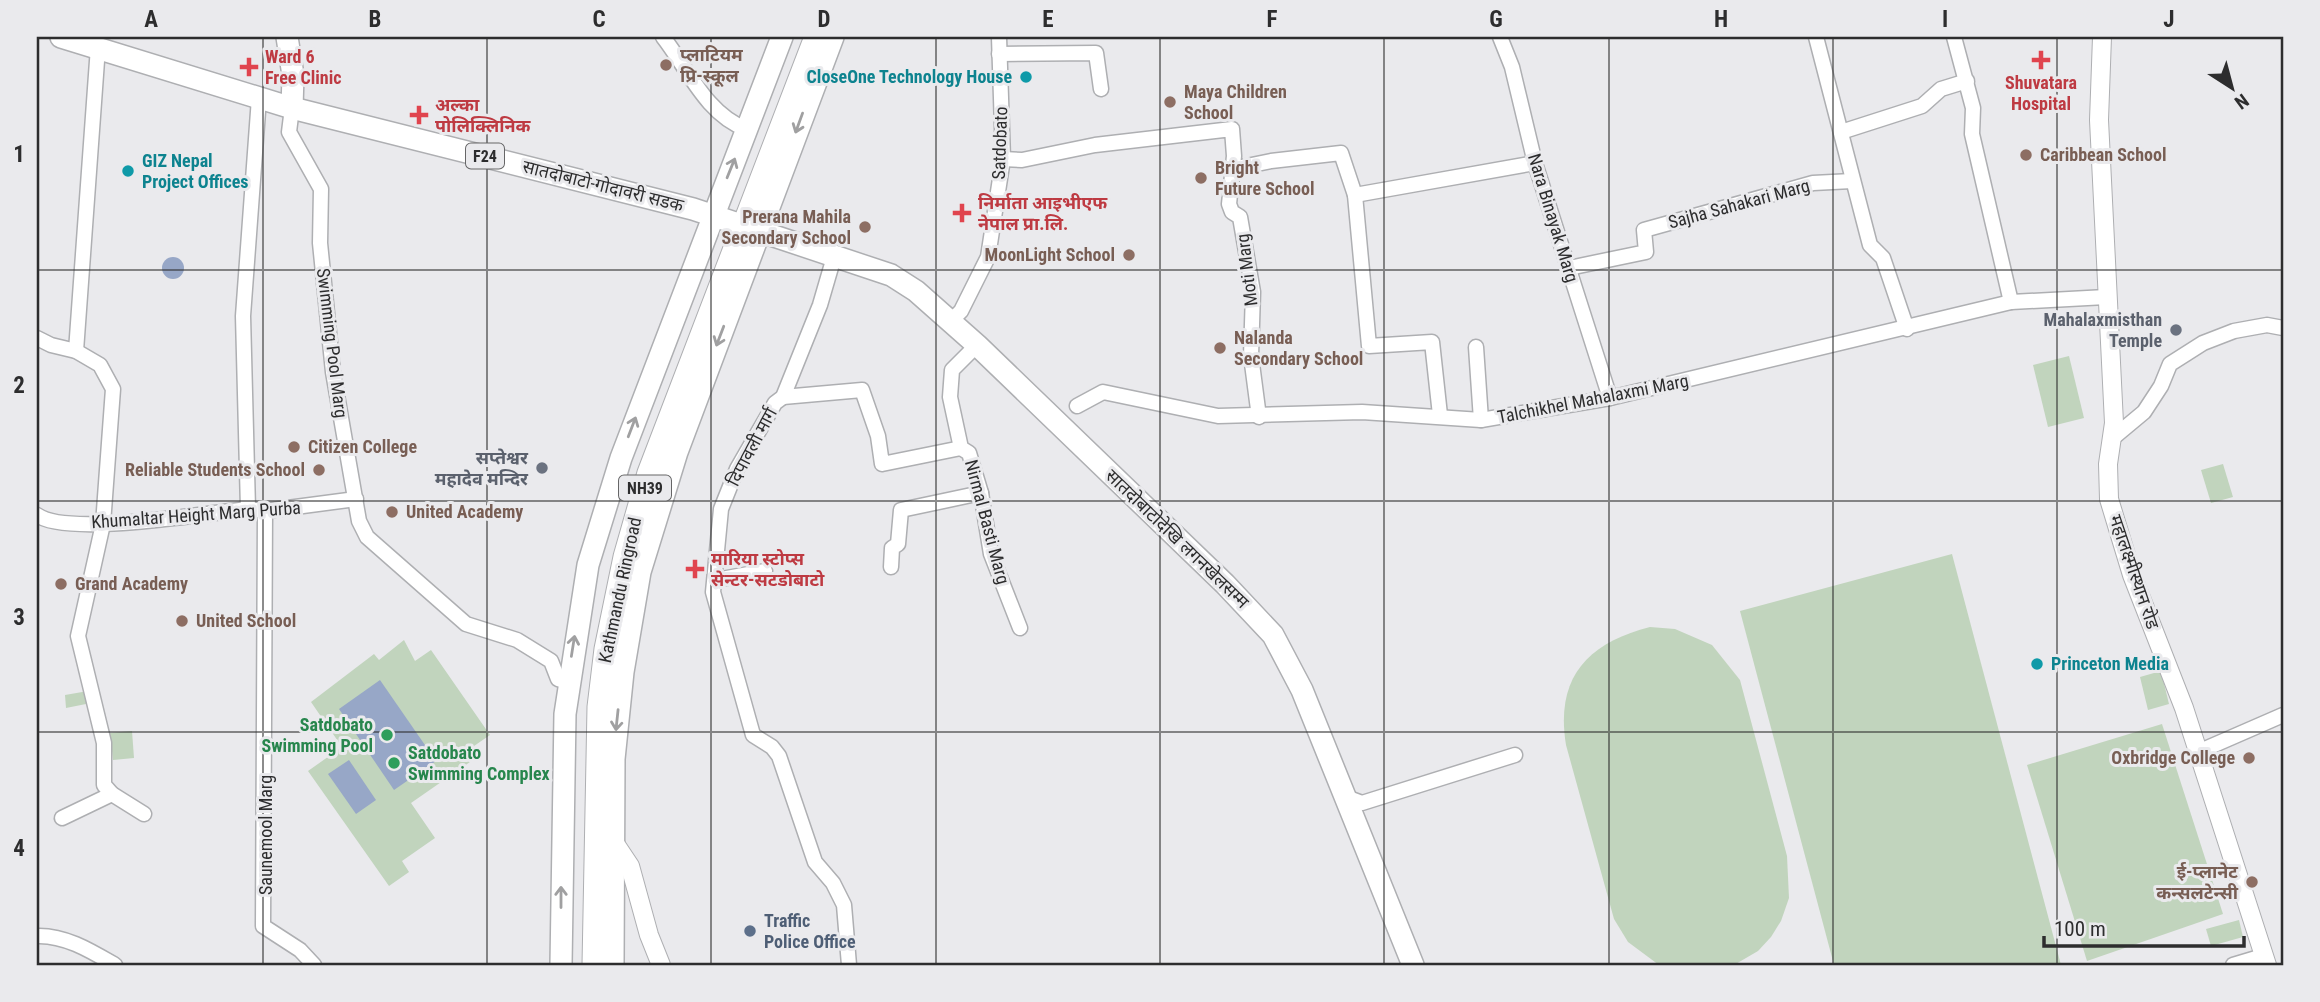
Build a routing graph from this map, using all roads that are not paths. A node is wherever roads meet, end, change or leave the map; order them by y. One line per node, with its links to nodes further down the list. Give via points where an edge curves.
1 (61, 37): 13 (main road, F24)
2 (287, 37): 18 (main road)
3 (663, 37): 19 (street, via 709,103 730,123)
4 (782, 37): 19 (main road)
5 (800, 37): 26 (highway, Kathmandu Ringroad / NH39)
6 (816, 37): 26 (highway, Kathmandu Ringroad / NH39)
7 (833, 37): 26 (main road, one-way to 26)
8 (999, 37): 14 (street, Satdobato)
9 (1500, 37): 22 (street, Nara Binayak Marg, via 1512,67)
10 (1816, 37): 20 (street)
11 (1954, 37): 15 (street)
12 (2102, 37): 29 (street, महालक्ष्मीस्थान रोड, via 2099,120)
13 (98, 47): 17 (main road, F24); 37 (street)
14 (999, 54): 16 (street, via 1096,53); 21 (street, Satdobato)
15 (1967, 81): 20 (street, via 1941,89 1922,106); 30 (street, via 1972,134)
16 (1101, 89)
17 (259, 97): 18 (main road, सातदोबाटो-गोदावरी सडक / F24); 48 (street, via 243,316)
18 (292, 108): 26 (main road, सातदोबाटो-गोदावरी सडक / F24); 47 (street, Swimming Pool Marg, via 289,132 321,189 320,243 333,372)
19 (746, 129): 26 (main road, one-way to 19)
20 (1840, 132): 24 (street)
21 (1003, 159): 23 (street, Moti Marg, via 1232,129); 31 (street, Satdobato, via 988,257 961,311)
22 (1535, 163): 25 (street); 28 (street, Nara Binayak Marg)
23 (1232, 169): 25 (street, via 1341,153); 42 (street, Moti Marg, via 1229,204 1240,217 1253,292 1251,356)
24 (1852, 181): 28 (street, Sajha Sahakari Marg, via 1812,183 1644,230 1646,252); 33 (street, via 1870,244 1883,258)
25 (1355, 195): 41 (street, via 1369,346 1432,342)
26 (736, 223): 27 (main road, सातदोबाटो-गोदावरी सडक); 56 (main road, one-way to 26, via 583,591 607,500); 64 (main road, one-way to 64, via 677,452 640,572 620,690); 70 (highway, Kathmandu Ringroad / NH39, via 651,425 614,538 600,599 581,757); 71 (highway, Kathmandu Ringroad / NH39, via 646,484 609,632 597,747)
27 (834, 257): 31 (main road, सातदोबाटोदेखि लगनखेलसम्म, via 891,275); 38 (street, दिपावली मार्ग)
28 (1569, 268): 39 (street, Nara Binayak Marg)
29 (2106, 297): 30 (street, Talchikhel Mahalaxmi Marg); 44 (street, महालक्ष्मीस्थान रोड, via 2114,423)
30 (2011, 302): 33 (street, Talchikhel Mahalaxmi Marg)
31 (950, 322): 35 (main road, सातदोबाटोदेखि लगनखेलसम्म)
32 (2283, 328): 44 (street, via 2267,325 2234,331 2203,343 2170,364 2144,412 2114,437)
33 (1907, 329): 39 (street, Talchikhel Mahalaxmi Marg)
34 (37, 338): 37 (street)
35 (977, 345): 45 (street, Nirmal Basti Marg, via 952,370 950,397); 61 (main road, सातदोबाटोदेखि लगनखेलसम्म, via 1261,621 1293,669)
36 (1476, 346): 43 (street)
37 (76, 351): 51 (street, via 100,365 113,389)
38 (783, 397): 45 (street, via 862,390 882,464); 54 (street, दिपावली मार्ग, via 775,403 737,469 721,509)
39 (1610, 398): 43 (street, Talchikhel Mahalaxmi Marg)
40 (1077, 406): 42 (street, Talchikhel Mahalaxmi Marg, via 1103,392 1218,416)
41 (1440, 415): 42 (street, Talchikhel Mahalaxmi Marg, via 1362,412); 43 (street, Talchikhel Mahalaxmi Marg)
42 (1259, 417)
43 (1481, 420)
44 (2110, 447): 58 (street, महालक्ष्मीस्थान रोड, via 2109,499)
45 (961, 448): 46 (street, Nirmal Basti Marg, via 969,453)
46 (981, 494): 52 (street, via 901,510); 55 (street, Nirmal Basti Marg, via 992,554)
47 (356, 499): 49 (street, Khumaltar Height Marg Purba); 56 (street, Swimming Pool Marg, via 367,537 466,624 529,646 551,661 558,679)
48 (247, 509): 49 (street, Khumaltar Height Marg Purba); 51 (street, Khumaltar Height Marg Purba)
49 (265, 511): 68 (street, Saunemool Marg, via 263,926)
50 (37, 515): 51 (street, Khumaltar Height Marg Purba, via 69,523)
51 (103, 524): 60 (street, via 78,636 104,743 104,785)
52 (891, 567)
53 (765, 571): 54 (street)
54 (716, 580): 74 (street, दिपावली मार्ग, via 713,592 720,625 753,735 779,756 815,862 844,905)
55 (1020, 628)
56 (568, 682): 69 (main road, one-way to 56, via 562,776)
57 (2283, 715): 58 (street)
58 (2198, 752): 66 (street, महालक्ष्मीस्थान रोड)
59 (1515, 755): 61 (street, via 1362,803)
60 (112, 794): 62 (street); 63 (street)
61 (1346, 797): 75 (main road, सातदोबाटोदेखि लगनखेलसम्म)
62 (144, 814)
63 (62, 818)
64 (612, 839): 72 (main road); 73 (street, via 630,866)
65 (37, 936): 67 (street, via 76,944)
66 (2265, 961): 76 (street)
67 (115, 965)
68 (314, 965)
69 (561, 965)
70 (579, 965)
71 (594, 965)
72 (613, 965)
73 (661, 965)
74 (849, 965)
75 (1413, 965)
76 (2233, 965)

